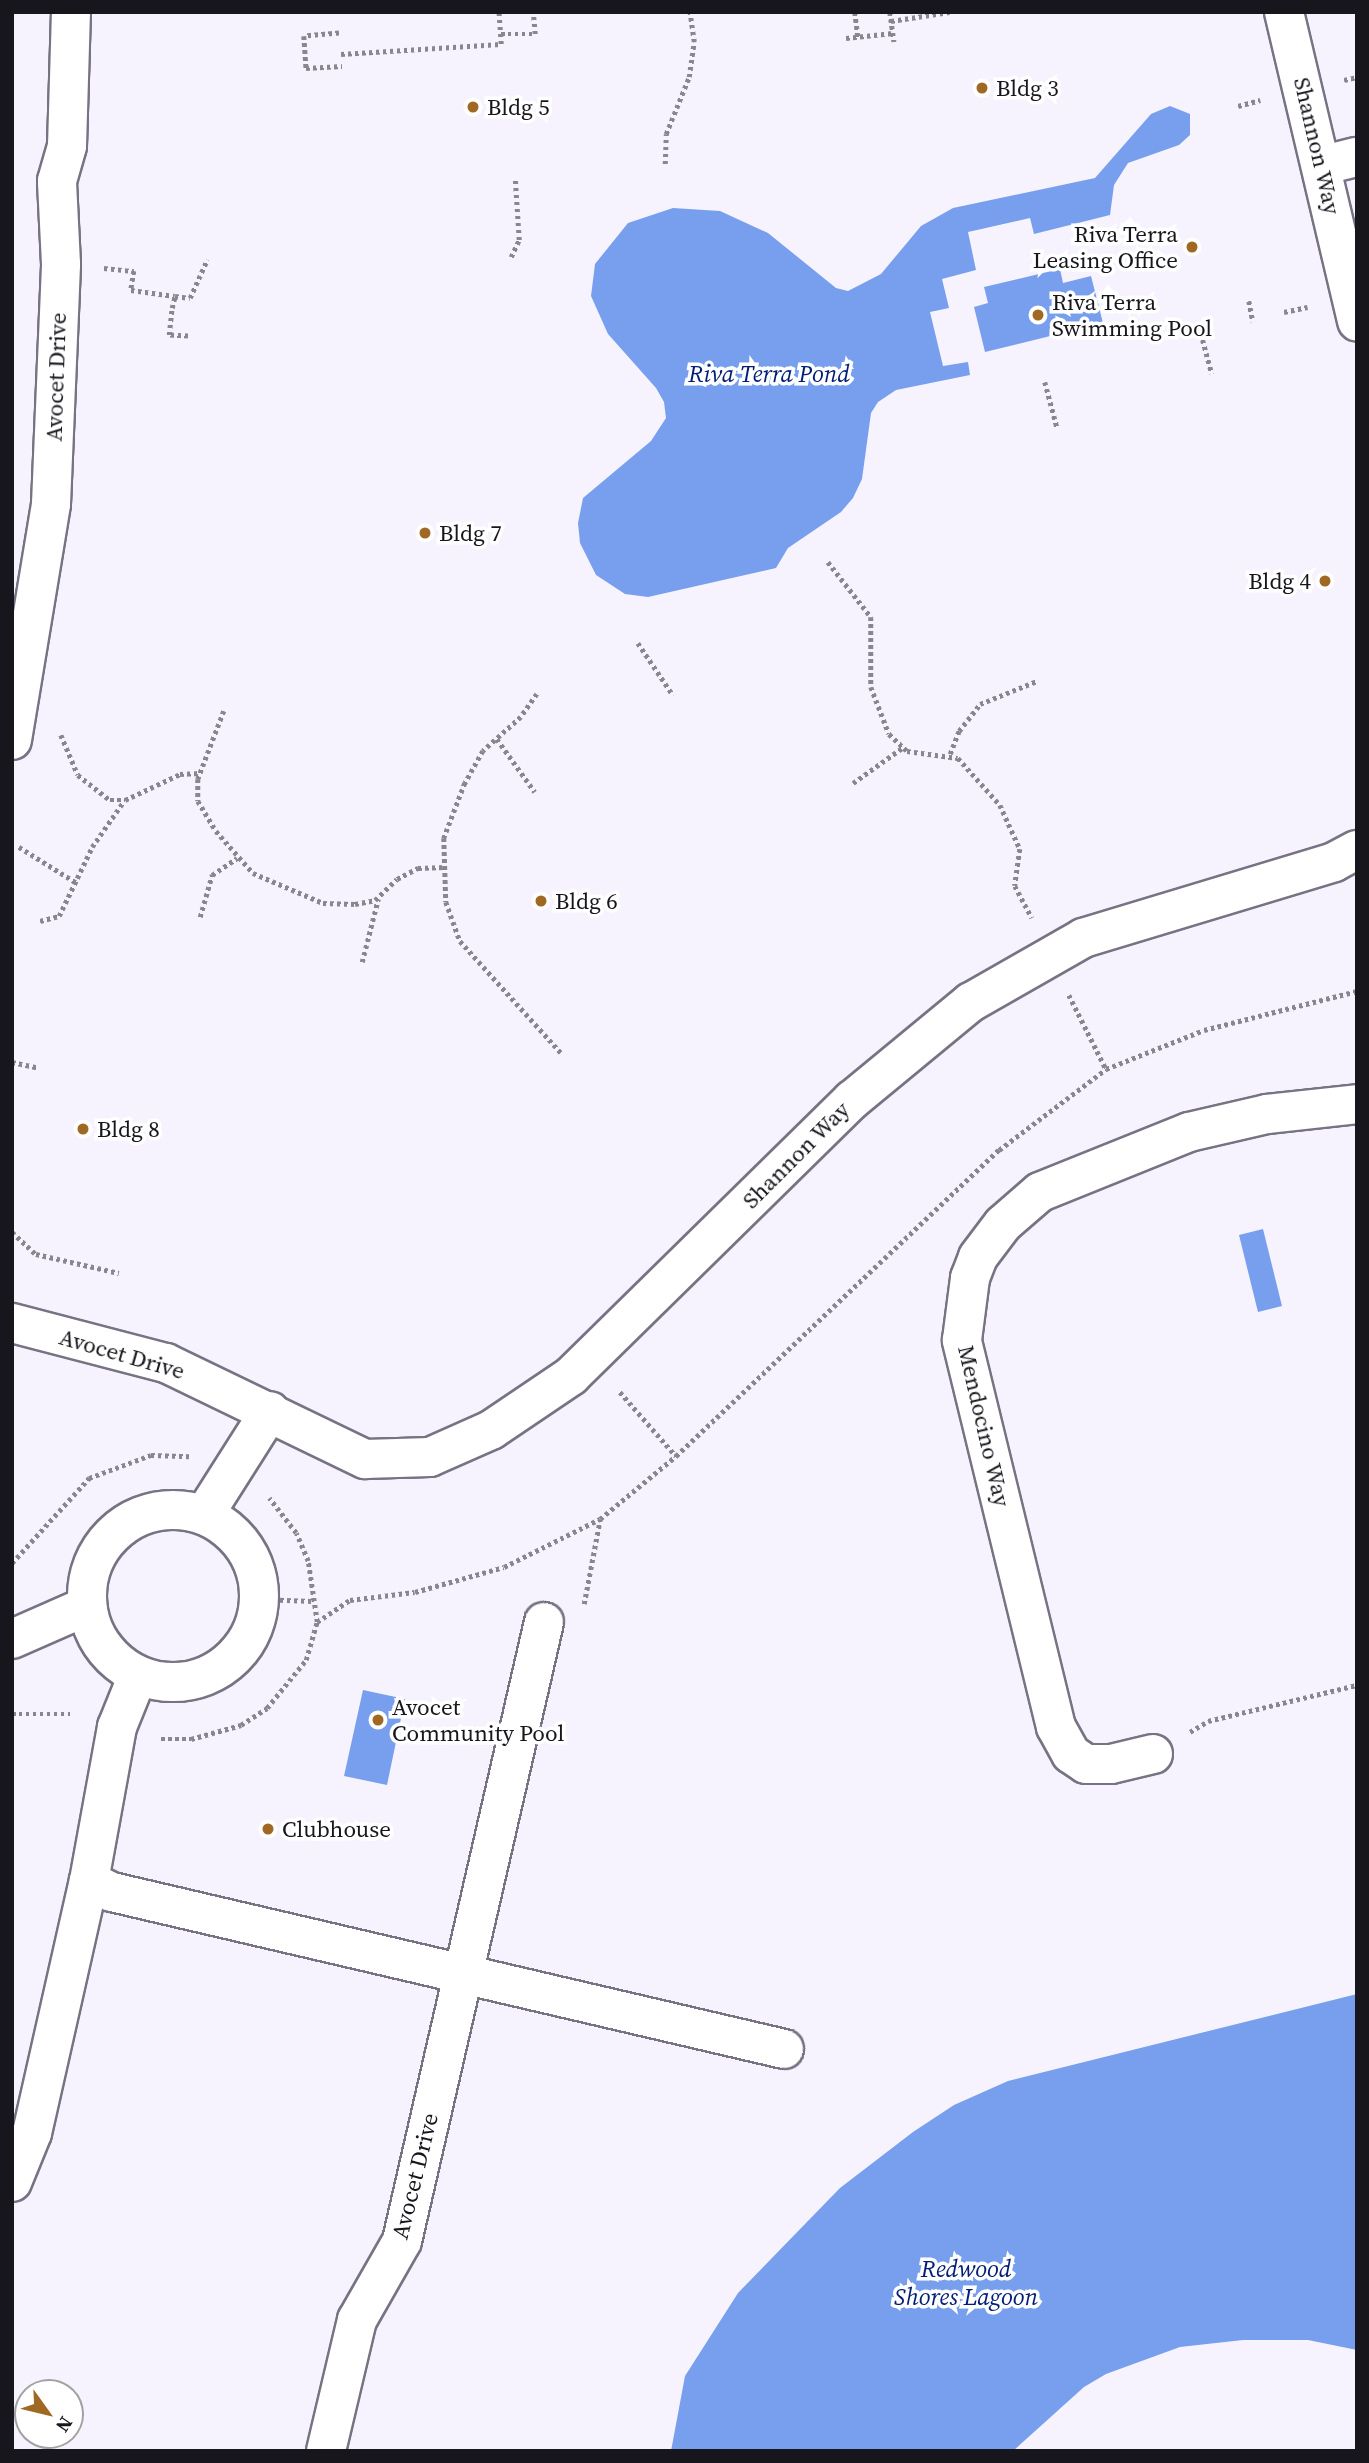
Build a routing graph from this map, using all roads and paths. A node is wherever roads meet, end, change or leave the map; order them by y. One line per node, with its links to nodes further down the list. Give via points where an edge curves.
1 (71, 12): 23 (street, Avocet Drive, via 66,146 57,181)
2 (499, 12): 12 (path)
3 (533, 12): 12 (path, via 535,34)
4 (690, 12): 19 (path, via 691,69 666,134)
5 (855, 12): 13 (path)
6 (890, 12): 9 (path)
7 (949, 12): 9 (path)
8 (1284, 12): 18 (street, Shannon Way)
9 (891, 21): 11 (path)
10 (340, 33): 17 (path, via 304,36 306,68)
11 (893, 33): 13 (path); 15 (path)
12 (501, 34): 16 (path, via 501,44)
13 (859, 37): 14 (path)
14 (846, 38)
15 (894, 42)
16 (341, 54)
17 (342, 66)
18 (1340, 161): 27 (street, Shannon Way)
19 (665, 164)
20 (515, 178): 21 (path, via 519,240)
21 (511, 257)
22 (207, 260): 24 (path, via 190,299)
23 (61, 264): 24 (path, via 134,271 131,290); 41 (street, Avocet Drive, via 51,504)
24 (175, 296): 29 (path, via 169,335)
25 (1249, 301): 26 (path)
26 (1253, 322)
27 (1357, 322)
28 (1201, 333): 30 (path)
29 (188, 336)
30 (1212, 374)
31 (1045, 382): 32 (path)
32 (1057, 427)
33 (828, 562): 42 (path, via 871,617 872,687 883,722)
34 (638, 643): 37 (path)
35 (1037, 681): 43 (path, via 980,704 959,731)
36 (537, 694): 40 (path, via 521,717 492,741)
37 (673, 695)
38 (223, 711): 44 (path)
39 (58, 729): 47 (path, via 85,783 101,796)
40 (497, 739): 46 (path); 51 (path, via 483,751 465,783 444,838)
41 (12, 740)
42 (902, 748): 43 (path); 45 (path)
43 (950, 754): 56 (path, via 966,765 1008,816 1021,855 1015,886)
44 (200, 774): 47 (path, via 180,774); 50 (path, via 197,787 202,812)
45 (853, 783)
46 (536, 792)
47 (125, 800): 52 (path, via 92,847)
48 (19, 846): 52 (path)
49 (1357, 850): 56 (street, Shannon Way, via 1334,862 1123,922)
50 (237, 858): 53 (path, via 268,883 323,903 366,903); 54 (path, via 212,875)
51 (445, 867): 53 (path, via 409,872); 59 (path, via 448,916 460,941)
52 (77, 883): 55 (path, via 59,916)
53 (378, 898): 57 (path)
54 (200, 917)
55 (40, 921)
56 (1050, 954): 62 (path); 68 (street, Shannon Way, via 971,1002 861,1092 571,1376 491,1430 430,1457 365,1459)
57 (362, 962)
58 (1357, 992): 62 (path, via 1203,1030)
59 (562, 1054)
60 (12, 1062): 61 (path)
61 (36, 1067)
62 (1106, 1069): 69 (path, via 999,1150)
63 (1357, 1104): 87 (street, Mendocino Way, via 1267,1114 1189,1132 1040,1192 1003,1224 978,1257 970,1278 962,1340 1056,1727 1071,1754 1086,1764 1111,1765)
64 (12, 1232): 65 (path, via 37,1254)
65 (119, 1273)
66 (12, 1323): 68 (street, Avocet Drive, via 166,1363)
67 (616, 1388): 69 (path)
68 (271, 1411): 72 (street)
69 (676, 1456): 73 (path)
70 (197, 1457): 74 (path, via 151,1455 89,1478)
71 (269, 1497): 76 (path, via 296,1532 305,1553)
72 (204, 1515): 75 (street, via 227,1528 245,1548 257,1572); 77 (street, via 175,1508 146,1513 120,1528 100,1550 89,1577)
73 (600, 1519): 78 (path); 79 (path, via 504,1567 426,1589 350,1600)
74 (12, 1563)
75 (259, 1599): 76 (path); 82 (street, via 253,1626 240,1651 219,1669 193,1679 165,1682)
76 (312, 1601): 79 (path)
77 (87, 1606): 81 (street); 82 (street, via 96,1635 113,1659)
78 (581, 1618)
79 (317, 1622): 86 (path, via 298,1674 257,1716 210,1736)
80 (544, 1622): 89 (street, Avocet Drive)
81 (12, 1639)
82 (138, 1675): 88 (street, via 117,1727)
83 (1357, 1685): 87 (path, via 1208,1721)
84 (12, 1714): 85 (path)
85 (70, 1714)
86 (153, 1738)
87 (1153, 1754)
88 (89, 1881): 89 (street, via 112,1892); 91 (street)
89 (463, 1975): 90 (street); 93 (street, Avocet Drive, via 402,2241 357,2320)
90 (784, 2049)
91 (22, 2130): 92 (street)
92 (12, 2182)
93 (326, 2451)

